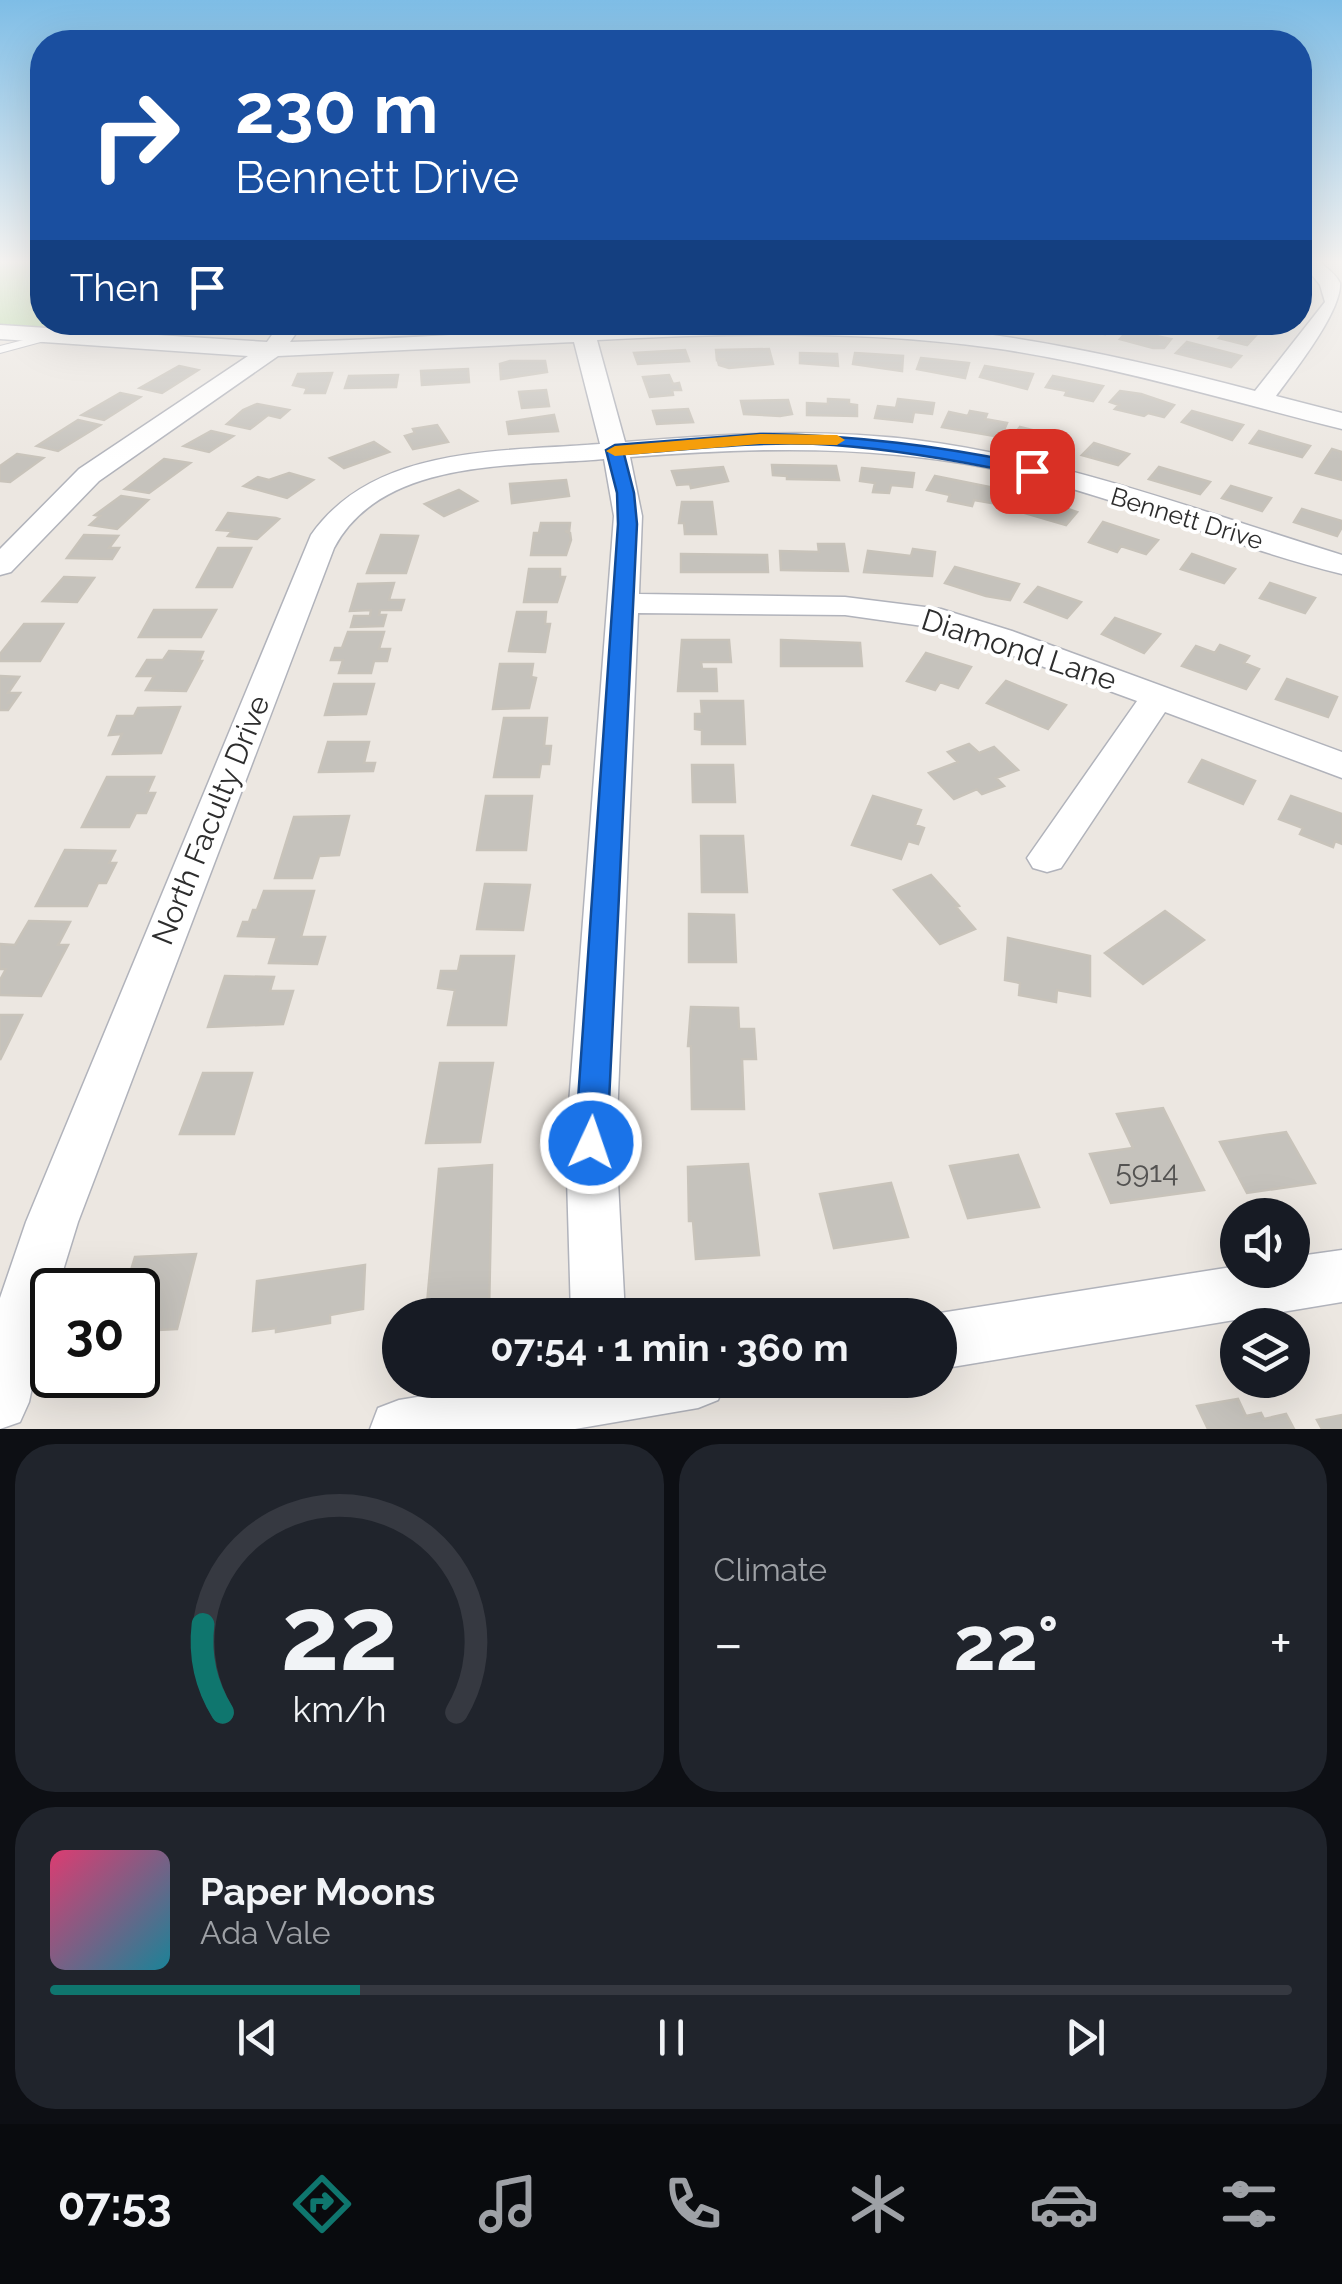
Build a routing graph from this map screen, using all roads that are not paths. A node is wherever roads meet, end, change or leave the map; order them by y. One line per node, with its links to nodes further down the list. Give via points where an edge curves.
1 (1325, 327): 11 (street)
2 (0, 332): 3 (street)
3 (30, 334)
4 (40, 335): 8 (street)
5 (283, 335): 10 (street)
6 (584, 335): 10 (street); 13 (street)
7 (942, 335): 11 (street, via 1084,356)
8 (54, 336): 9 (lane); 10 (street)
9 (0, 350)
10 (272, 350): 14 (street, via 89,474)
11 (1260, 399): 12 (street)
12 (1342, 420)
13 (615, 450): 15 (street, Bennett Drive, via 780,439 932,449 1043,474); 16 (street, via 628,516); 24 (street, North Faculty Drive, via 420,473 367,496 325,536 52,1222)
14 (0, 566)
15 (1342, 566)
16 (623, 604): 17 (street, Diamond Lane, via 905,612 990,634); 21 (street, via 591,1143)
17 (1158, 697): 18 (street, Diamond Lane); 19 (street)
18 (1342, 766)
19 (1047, 858)
20 (1342, 1276): 22 (street)
21 (597, 1298)
22 (957, 1338)
23 (607, 1401): 25 (street)
24 (0, 1402)
25 (399, 1429)

